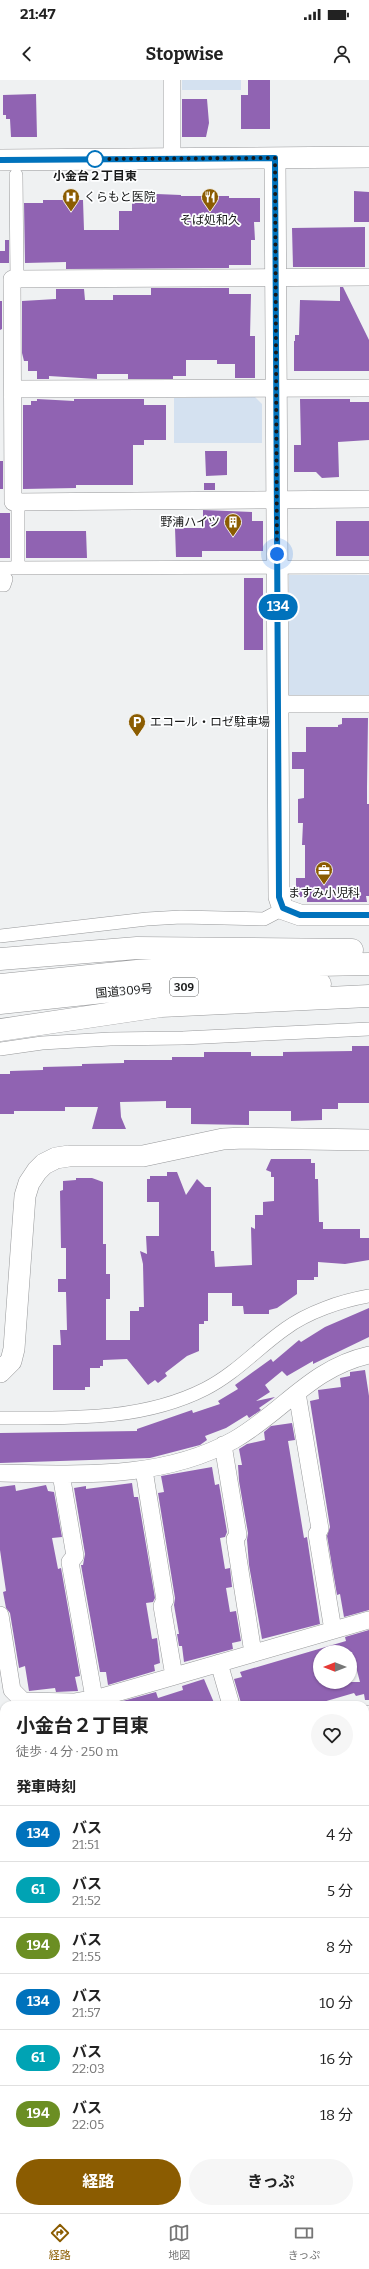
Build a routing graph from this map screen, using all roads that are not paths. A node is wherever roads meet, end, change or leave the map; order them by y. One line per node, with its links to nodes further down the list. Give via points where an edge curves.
1 (172, 80): 3 (street)
2 (369, 156): 4 (street)
3 (172, 158): 4 (street); 5 (street)
4 (275, 158): 7 (street)
5 (0, 160)
6 (16, 175): 9 (street)
7 (276, 277): 8 (street); 9 (street); 10 (street)
8 (369, 277)
9 (17, 279): 12 (street, via 12,279)
10 (276, 388): 11 (street); 12 (street); 13 (street)
11 (369, 388)
12 (13, 389): 15 (street)
13 (277, 499): 14 (street); 15 (street); 16 (street)
14 (369, 499)
15 (10, 503): 19 (street)
16 (277, 567): 17 (street); 19 (street); 22 (street)
17 (369, 567)
18 (0, 568): 19 (street)
19 (18, 568)
20 (0, 576): 21 (street, via 6,579 4,585)
21 (0, 585)
22 (278, 704): 23 (street); 24 (street, via 279,897)
23 (369, 704)
24 (283, 908): 25 (street, via 300,915); 26 (street, via 264,919 147,919)
25 (369, 915)
26 (4, 936)
27 (369, 951): 28 (highway, via 137,948)
28 (0, 959)
29 (369, 964): 31 (highway, 国道309号 / 309, via 137,971)
30 (369, 983): 33 (highway, 国道309号 / 309, via 156,988)
31 (0, 985)
32 (369, 996): 35 (highway, via 161,1006)
33 (0, 1003)
34 (369, 1029): 36 (street, via 110,1039 42,1043)
35 (0, 1030)
36 (0, 1050)
37 (369, 1140): 40 (street, via 223,1140 163,1154 69,1156 56,1158 44,1164 33,1177 25,1196 14,1349 11,1361)
38 (369, 1296): 42 (street, via 322,1310 286,1328 234,1371 205,1389 176,1401 140,1411 86,1418)
39 (369, 1355): 41 (street, via 334,1367)
40 (0, 1372)
41 (298, 1392): 43 (street, via 265,1420); 49 (street)
42 (0, 1418)
43 (223, 1445): 44 (street, via 181,1462); 50 (street, via 238,1534 235,1539)
44 (144, 1470): 46 (street); 52 (street, via 165,1600 162,1606)
45 (0, 1474): 46 (street)
46 (61, 1474): 53 (street, via 74,1556 70,1562)
47 (0, 1615): 54 (street, via 12,1690)
48 (369, 1620): 49 (street)
49 (333, 1630): 50 (street)
50 (253, 1653): 51 (street)
51 (219, 1663): 52 (street); 56 (street)
52 (174, 1676): 53 (street)
53 (94, 1698): 55 (street)
54 (21, 1701)
55 (79, 1701)
56 (230, 1701)

